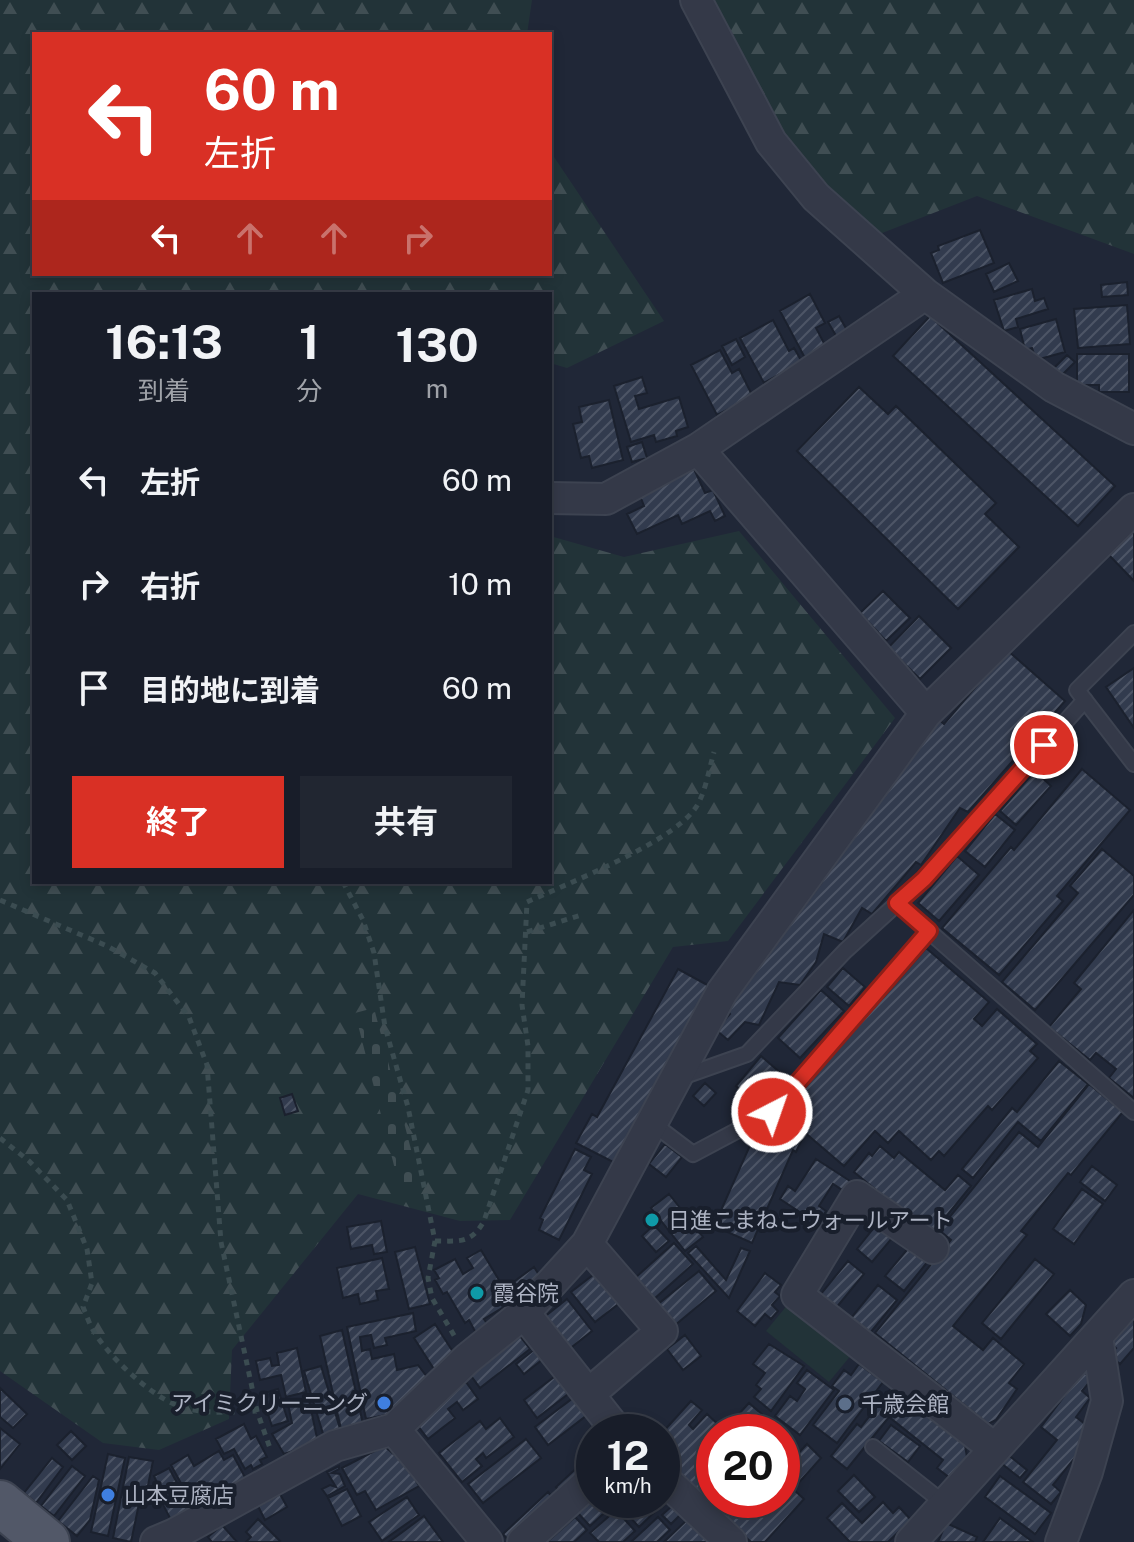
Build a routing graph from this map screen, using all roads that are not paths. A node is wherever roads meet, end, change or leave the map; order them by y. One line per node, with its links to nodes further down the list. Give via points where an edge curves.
1 (696, 0): 2 (street, via 771,142 816,197)
2 (925, 294): 3 (street, via 1054,387); 4 (street)
3 (1134, 429)
4 (698, 449): 5 (street, via 606,499); 9 (street)
5 (552, 498)
6 (1134, 509): 9 (street)
7 (1134, 633): 8 (lane, via 1077,690)
8 (1085, 700): 10 (lane); 11 (lane)
9 (926, 713): 13 (street, via 722,992)
10 (1134, 764)
11 (897, 903): 12 (lane); 13 (lane, via 747,1054)
12 (929, 931): 14 (lane); 15 (lane, via 772,1112 693,1154)
13 (675, 1079): 15 (street)
14 (1134, 1112)
15 (651, 1122): 16 (street)
16 (587, 1244): 19 (street); 21 (street, via 662,1331)
17 (933, 1248): 25 (street, via 857,1196 797,1295)
18 (1134, 1295): 20 (street)
19 (524, 1313): 21 (street); 23 (street)
20 (1097, 1337): 25 (street); 36 (street, via 1107,1401)
21 (590, 1393): 22 (street)
22 (605, 1414)
23 (394, 1429): 31 (street, via 335,1446); 32 (street)
24 (873, 1447): 29 (lane)
25 (995, 1449): 29 (street)
26 (576, 1494): 33 (street)
27 (680, 1494): 34 (street)
28 (0, 1503): 30 (main road)
29 (945, 1504): 35 (street)
30 (47, 1542)
31 (156, 1542)
32 (487, 1542)
33 (523, 1542)
34 (731, 1542)
35 (911, 1542)
36 (1061, 1542)

